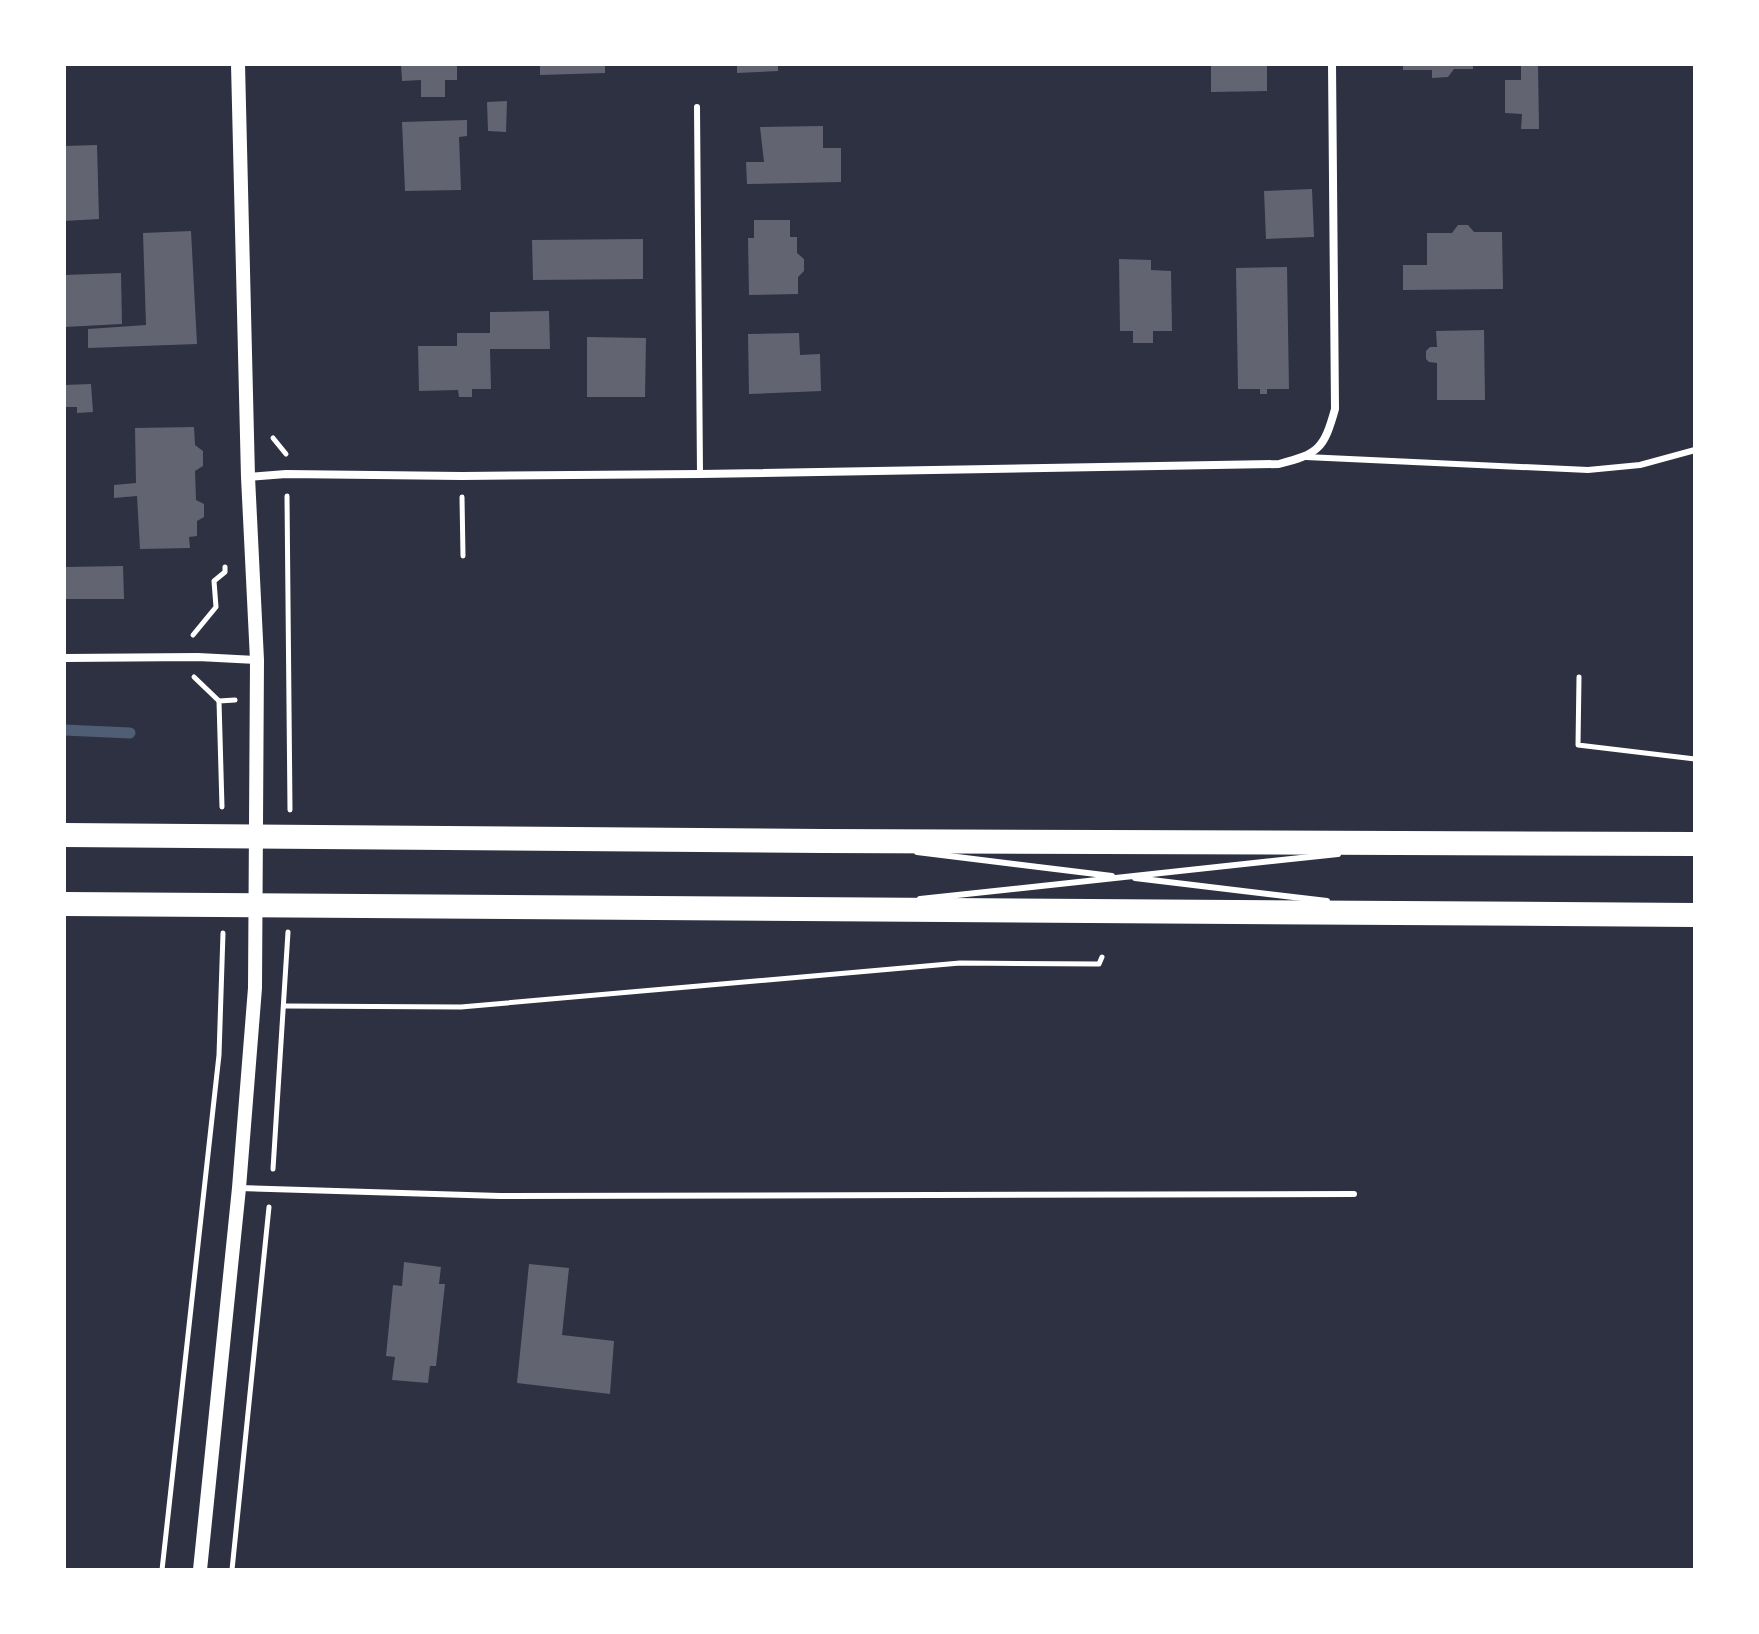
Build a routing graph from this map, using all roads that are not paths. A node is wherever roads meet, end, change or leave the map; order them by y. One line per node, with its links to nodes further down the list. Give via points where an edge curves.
1 (238, 64): 7 (street)
2 (1332, 64): 5 (street, via 1335,409 1328,435)
3 (697, 107): 6 (lane)
4 (1695, 450): 5 (lane, via 1640,465 1588,470)
5 (1306, 457): 6 (street, via 1279,464)
6 (700, 474): 7 (street)
7 (248, 477): 9 (street)
8 (64, 658): 9 (street)
9 (257, 660): 23 (street, via 255,988)
10 (64, 835): 11 (highway)
11 (823, 841): 12 (highway); 16 (lane)
12 (1442, 843): 13 (highway); 14 (lane)
13 (1695, 844)
14 (1362, 852)
15 (1346, 853): 16 (lane)
16 (1124, 877): 17 (lane); 21 (lane)
17 (912, 899)
18 (896, 901): 20 (lane)
19 (64, 904): 20 (highway)
20 (821, 909): 21 (highway)
21 (1437, 914): 22 (highway)
22 (1695, 915)
23 (239, 1188): 24 (lane, via 500,1196); 25 (street)
24 (1354, 1194)
25 (200, 1570)

